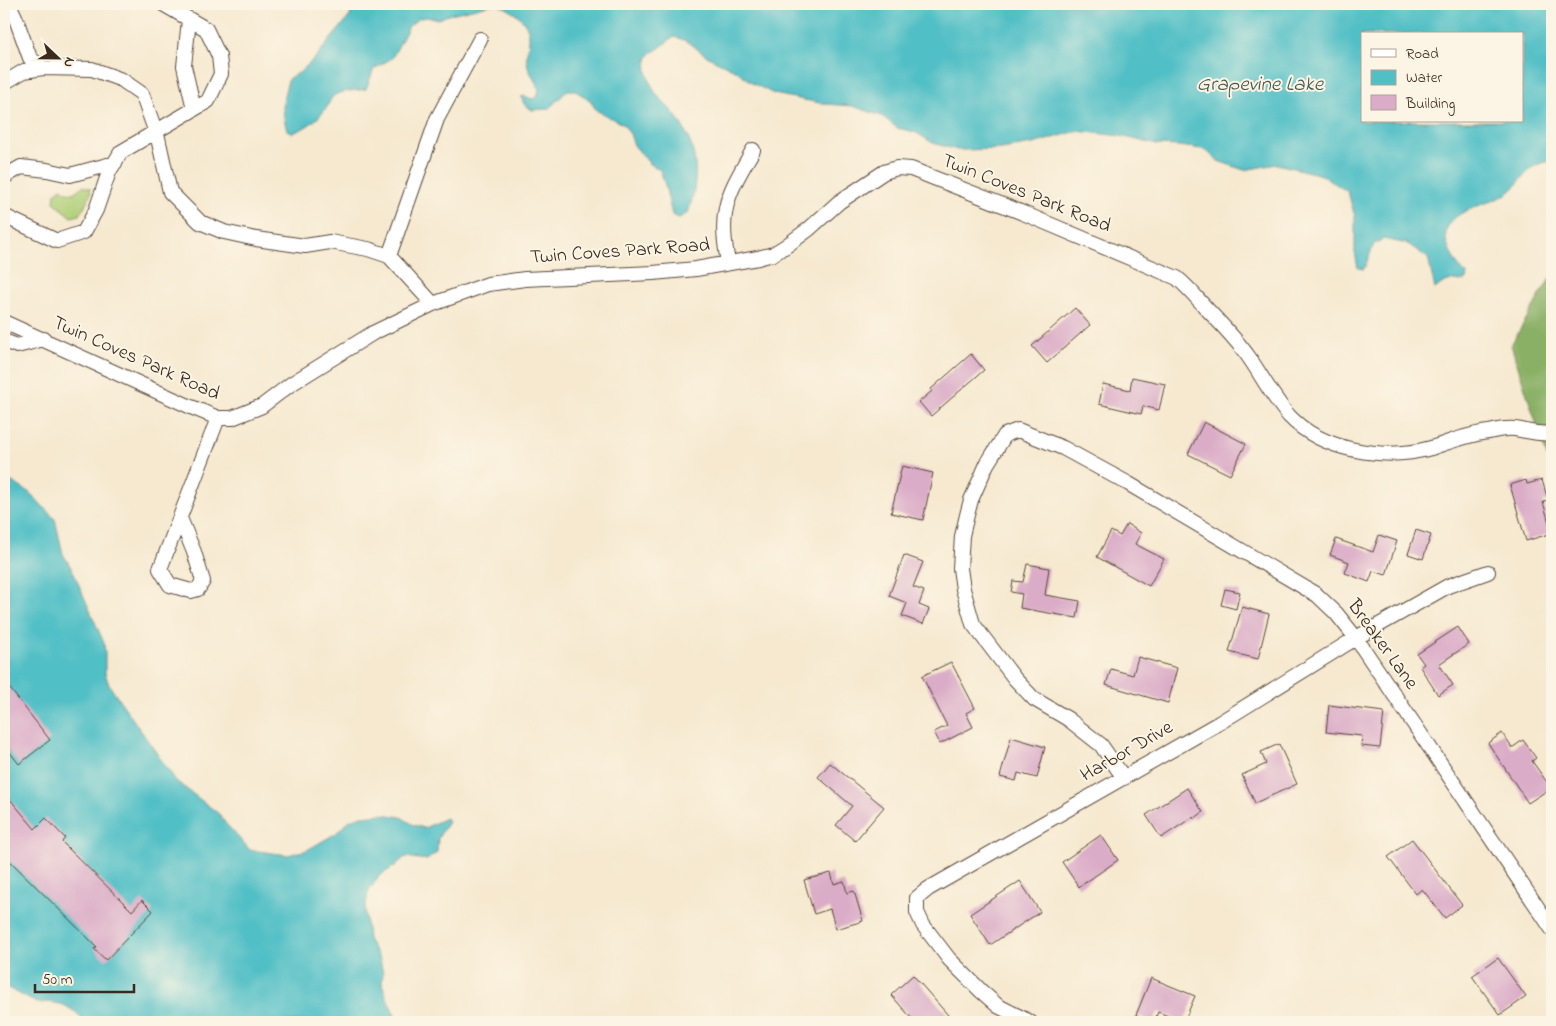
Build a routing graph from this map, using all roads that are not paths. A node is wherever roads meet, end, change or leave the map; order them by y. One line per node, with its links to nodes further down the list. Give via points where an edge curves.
1 (9, 4): 5 (street, via 30,58)
2 (163, 4): 3 (street)
3 (189, 20): 7 (street, via 184,66); 7 (street, via 206,29 219,56 220,74 208,101)
4 (480, 39): 13 (street, via 437,119)
5 (42, 68): 6 (street, via 24,71); 8 (street, via 92,69 122,80 142,94)
6 (4, 83)
7 (194, 109): 8 (street)
8 (157, 135): 10 (street, via 121,152); 13 (street, via 170,192 200,222 224,232 256,239 305,246 346,243)
9 (753, 150): 14 (street, via 726,208 724,238)
10 (115, 163): 11 (street, via 70,175 21,167); 12 (street, via 84,232 57,241)
11 (4, 177)
12 (4, 216)
13 (389, 256): 15 (street)
14 (728, 263): 15 (street, Twin Coves Park Road, via 653,273 525,279 488,284); 20 (street, Twin Coves Park Road, via 773,254 809,229 839,202 884,172 897,168 911,169 1177,278 1236,341 1289,416 1327,443 1356,451 1411,452 1514,428 1539,435)
15 (433, 304): 19 (street, Twin Coves Park Road, via 373,333 262,406 232,418)
16 (4, 322): 17 (street, Twin Coves Park Road)
17 (44, 340): 18 (street, via 17,346); 19 (street, Twin Coves Park Road)
18 (4, 341)
19 (218, 418): 21 (street)
20 (1552, 433)
21 (180, 518): 21 (street, via 202,581 198,589 191,591 170,585 160,569)
22 (1488, 572): 23 (street, Harbor Drive, via 1448,586)
23 (1356, 638): 24 (street, Harbor Drive); 24 (street, Breaker Lane, via 1317,595 1124,481 1063,448 1018,430 1005,435 987,464 971,500 962,536 960,568 973,624 1034,699 1068,719 1100,745); 25 (street, Breaker Lane)
24 (1124, 778): 26 (street, Harbor Drive, via 917,898 917,912 923,924 949,959 998,1006)
25 (1552, 929)
26 (1030, 1022)

